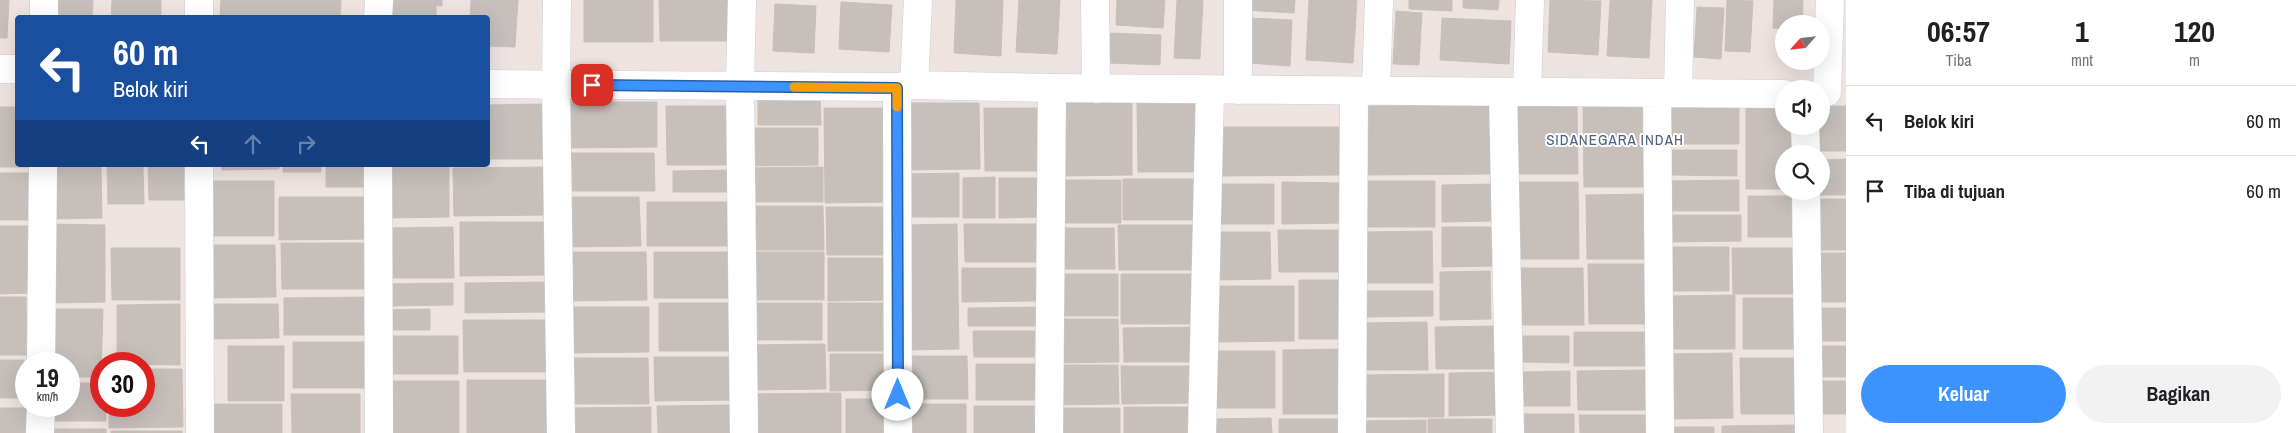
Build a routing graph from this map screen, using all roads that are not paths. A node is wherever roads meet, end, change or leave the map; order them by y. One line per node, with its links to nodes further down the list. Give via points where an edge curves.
1 (44, 0): 13 (street)
2 (199, 0): 14 (street)
3 (379, 0): 15 (street)
4 (557, 0): 19 (street)
5 (742, 0): 20 (street)
6 (918, 0): 21 (street)
7 (1095, 0): 23 (street)
8 (1238, 0): 25 (street)
9 (1379, 0): 26 (street)
10 (1530, 0): 27 (street)
11 (1680, 0): 29 (street)
12 (1830, 0): 28 (street)
13 (44, 15)
14 (199, 15)
15 (378, 15)
16 (0, 69): 17 (street)
17 (15, 70)
18 (490, 84): 19 (street)
19 (556, 85): 20 (street); 40 (street)
20 (740, 86): 21 (street); 41 (street)
21 (906, 86): 22 (street); 42 (street)
22 (1052, 88): 23 (street); 43 (street)
23 (1096, 89): 24 (street)
24 (1210, 90): 25 (street); 44 (street)
25 (1238, 90): 26 (street)
26 (1365, 90): 27 (street); 45 (street)
27 (1515, 92): 29 (street); 46 (street)
28 (1832, 92)
29 (1667, 93): 30 (street); 47 (street)
30 (1775, 94)
31 (43, 167): 35 (street)
32 (199, 167): 38 (street)
33 (378, 167): 39 (street)
34 (1806, 200): 48 (street)
35 (41, 352)
36 (41, 417): 37 (street)
37 (40, 433)
38 (200, 433)
39 (379, 433)
40 (561, 433)
41 (744, 433)
42 (898, 433)
43 (1048, 433)
44 (1202, 433)
45 (1352, 433)
46 (1510, 433)
47 (1660, 433)
48 (1809, 433)

